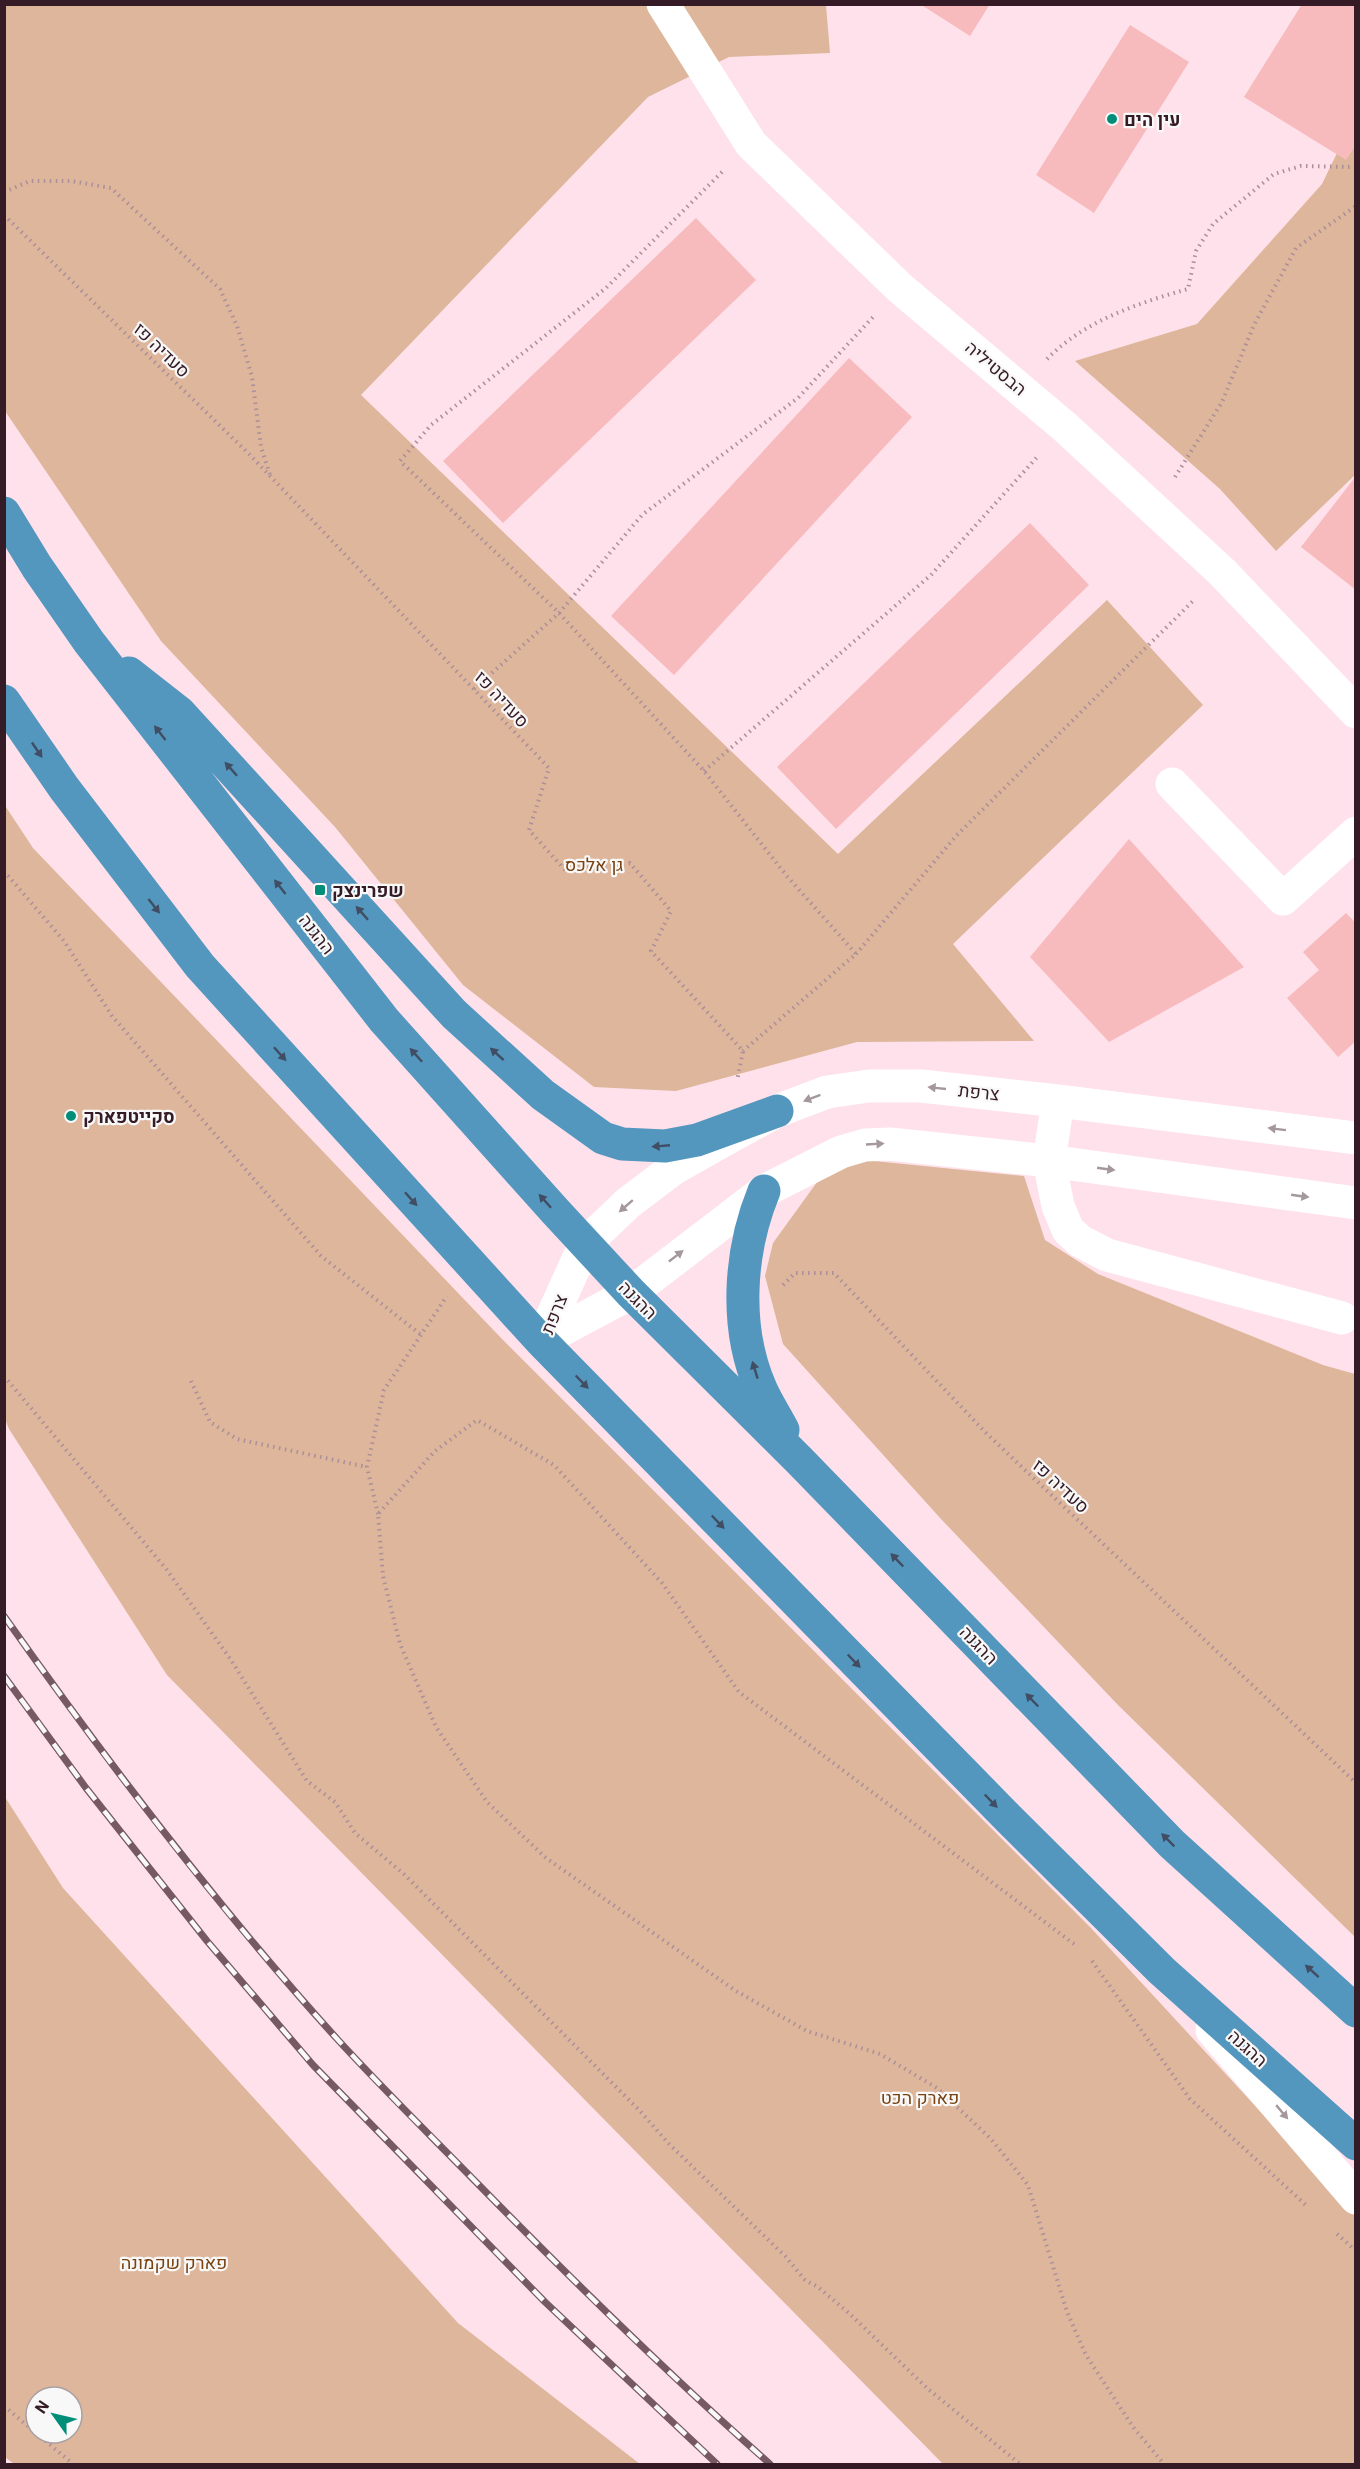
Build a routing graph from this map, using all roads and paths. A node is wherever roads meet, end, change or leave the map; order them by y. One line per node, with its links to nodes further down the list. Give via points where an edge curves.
1 (663, 4): 2 (street, הבסטיליה)
2 (751, 144): 7 (street, הבסטיליה); 14 (path, via 606,288 431,425 400,461)
3 (1356, 167): 8 (path, via 1301,166 1274,174 1213,224 1196,251 1188,289 1148,300 1082,330 1055,350)
4 (4, 192): 10 (path, via 30,181 71,181 111,188 220,289 237,326 252,377 261,447)
5 (1356, 206): 11 (path, via 1296,248 1254,326 1218,410)
6 (4, 215): 10 (path, סעדיה פז)
7 (900, 288): 8 (street, הבסטיליה); 14 (path, via 798,398 642,515)
8 (1019, 387): 9 (street, הבסטיליה)
9 (1065, 427): 11 (street, הבסטיליה); 19 (path, via 931,574)
10 (271, 476): 16 (path, סעדיה פז)
11 (1154, 508): 13 (street, הבסטיליה)
12 (4, 513): 15 (highway, ההגנה)
13 (1222, 572): 18 (street, הבסטיליה); 23 (path, via 956,836)
14 (559, 613): 16 (path); 19 (path)
15 (89, 642): 27 (highway, one-way to 15, via 697,1140 664,1146 621,1144 603,1138 543,1095 454,1014 180,713); 32 (highway, ההגנה, one-way to 15, via 384,1020)
16 (474, 688): 24 (path, סעדיה פז, via 549,768 529,830 566,871 630,863 671,910 651,951)
17 (4, 701): 33 (highway, ההגנה, one-way to 33, via 64,788 200,966)
18 (1356, 712)
19 (704, 771): 23 (path, via 786,875)
20 (1172, 784): 21 (street, via 1283,899)
21 (1356, 833)
22 (4, 871): 37 (path, via 64,941 112,1016 321,1256)
23 (856, 954): 24 (path)
24 (743, 1052): 25 (path, via 738,1080)
25 (732, 1089)
26 (1058, 1101): 27 (street, צרפת, one-way to 27, via 921,1086 869,1086 827,1092); 28 (street, צרפת, one-way to 26); 29 (street)
27 (777, 1111): 32 (street, צרפת, one-way to 32, via 673,1169 628,1203)
28 (1356, 1138)
29 (1048, 1161): 30 (street, צרפת, one-way to 29, via 841,1152 865,1145 890,1144); 31 (street, צרפת, one-way to 31); 36 (street, via 1068,1230 1094,1250)
30 (764, 1191): 34 (street, צרפת, one-way to 30); 35 (highway, via 752,1227)
31 (1356, 1203)
32 (585, 1244): 34 (highway, ההגנה); 38 (street, צרפת)
33 (474, 1268): 37 (path, via 439,1304); 38 (highway, ההגנה)
34 (631, 1293): 38 (street, צרפת); 41 (highway, ההגנה)
35 (743, 1308): 41 (highway, one-way to 35, via 761,1388 750,1355); 44 (path, סעדיה פז, via 758,1309 795,1273 834,1273 987,1434)
36 (1342, 1318)
37 (420, 1334): 42 (path, via 384,1389)
38 (541, 1341): 47 (highway, ההגנה, one-way to 47)
39 (4, 1376): 58 (path, via 167,1570 231,1659 307,1781 334,1802 355,1833 405,1875 805,2280 851,2315 928,2389)
40 (191, 1381): 42 (path, via 210,1422 237,1439)
41 (800, 1460): 48 (highway, ההגנה, one-way to 41, via 1172,1844)
42 (367, 1467): 43 (path)
43 (378, 1514): 45 (path, via 435,1451 477,1420 554,1465 662,1583 739,1692); 59 (path, via 383,1576 400,1644 436,1727 487,1802 546,1858 735,1991 807,2031 880,2054 937,2088 991,2139 1028,2185 1067,2312 1086,2355 1133,2427)
44 (1356, 1783)
45 (1076, 1945)
46 (1086, 1952): 51 (path, via 1191,2099)
47 (1162, 1971): 49 (highway, ההגנה); 50 (street, one-way to 50)
48 (1356, 2011)
49 (1356, 2144)
50 (1356, 2198)
51 (1312, 2211)
52 (1329, 2227): 53 (path)
53 (1356, 2251)
54 (4, 2406): 55 (path)
55 (24, 2423)
56 (50, 2445): 57 (path)
57 (73, 2464)
58 (1020, 2464)
59 (1164, 2464)

